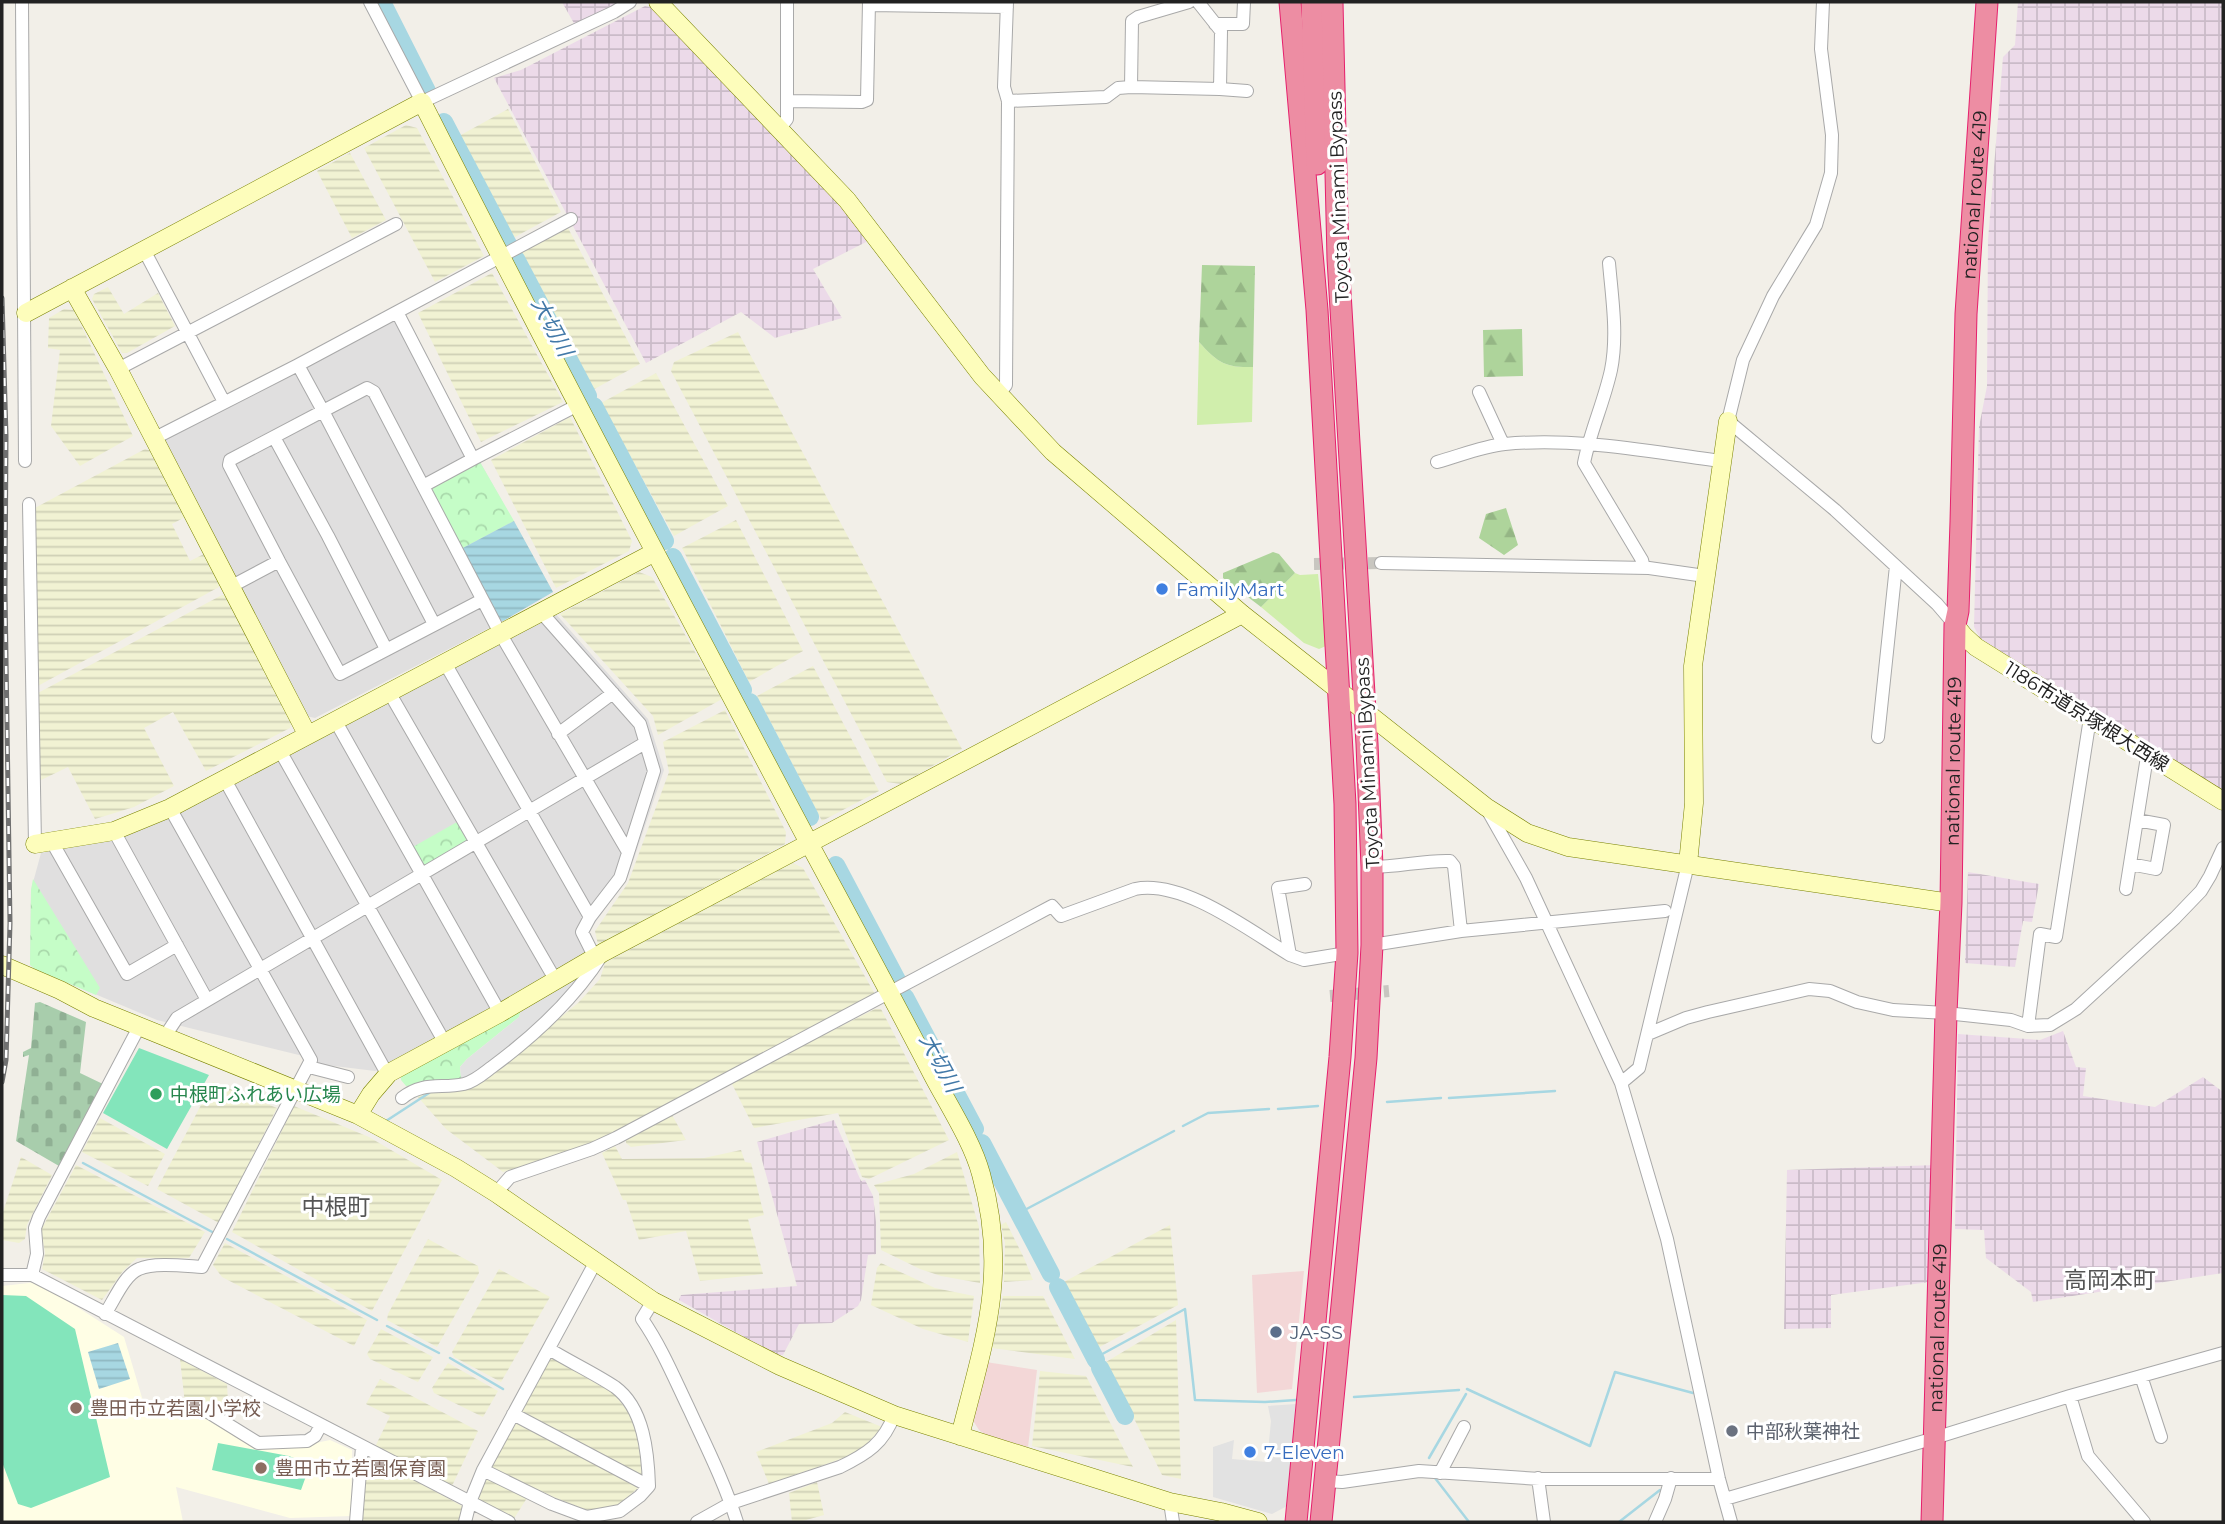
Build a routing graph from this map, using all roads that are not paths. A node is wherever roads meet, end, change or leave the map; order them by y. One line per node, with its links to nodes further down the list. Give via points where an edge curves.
1 (22, 2): 34 (street)
2 (370, 2): 23 (street)
3 (630, 2): 23 (street)
4 (660, 2): 25 (street)
5 (788, 2): 22 (street)
6 (1189, 2): 19 (street, via 1132,21)
7 (1198, 2): 17 (street)
8 (1244, 2): 17 (street, via 1243,24)
9 (1290, 2): 32 (highway, Toyota Minami Bypass)
10 (1312, 2): 18 (highway)
11 (1320, 2): 18 (highway)
12 (1332, 2): 36 (highway, Toyota Minami Bypass)
13 (1823, 2): 44 (street, via 1821,49 1832,135 1831,173 1816,225 1773,296 1743,360)
14 (1987, 2): 67 (highway, national route 419, via 1966,313)
15 (869, 4): 16 (street); 22 (street, via 867,100)
16 (1007, 4): 24 (street, via 1004,87)
17 (1215, 23): 20 (street, via 1221,31)
18 (1318, 70): 32 (highway); 36 (highway, via 1332,285)
19 (1131, 87): 20 (street); 24 (street, via 1118,88 1106,97)
20 (1220, 89): 21 (street)
21 (1247, 91)
22 (788, 101): 25 (street, via 787,119)
23 (422, 102): 28 (street); 29 (street)
24 (1008, 102): 40 (street, via 1006,385)
25 (780, 128): 40 (street, via 847,200)
26 (571, 219): 29 (street)
27 (396, 224): 35 (street)
28 (144, 250): 31 (street); 35 (street)
29 (500, 256): 33 (street); 42 (street)
30 (1609, 263): 48 (street, via 1615,331 1611,367)
31 (72, 288): 34 (street); 38 (street)
32 (1317, 310): 71 (highway, Toyota Minami Bypass)
33 (397, 312): 37 (street); 49 (street)
34 (26, 313): 50 (street)
35 (187, 332): 38 (street); 41 (street)
36 (1344, 346): 55 (highway, Toyota Minami Bypass)
37 (298, 365): 41 (street); 43 (street)
38 (118, 369): 46 (street)
39 (1479, 392): 47 (street)
40 (998, 394): 65 (street, via 1053,452)
41 (224, 402): 46 (street)
42 (578, 405): 49 (street); 56 (street)
43 (323, 411): 45 (street); 53 (street, via 367,388 374,393); 66 (street)
44 (1728, 421): 51 (street); 59 (street)
45 (274, 437): 57 (street, via 230,460 229,465); 69 (street)
46 (153, 439): 62 (street)
47 (1503, 444): 48 (street); 52 (street)
48 (1588, 444): 51 (street); 60 (street, via 1584,463)
49 (473, 459): 53 (street)
50 (25, 461)
51 (1722, 461): 61 (street)
52 (1437, 462)
53 (423, 486): 63 (street)
54 (29, 504): 91 (street)
55 (1352, 506): 71 (highway, via 1343,573 1348,666 1346,676); 74 (highway, Toyota Minami Bypass)
56 (655, 552): 64 (street); 93 (street)
57 (279, 561): 62 (street); 69 (street, via 340,674)
58 (1381, 563): 60 (street)
59 (1896, 566): 67 (street); 79 (street)
60 (1644, 568): 61 (street)
61 (1705, 576): 96 (street, via 1693,666 1694,803)
62 (230, 587): 77 (street)
63 (482, 600): 66 (street); 68 (street)
64 (541, 612): 68 (street); 73 (street)
65 (1242, 614): 71 (street); 93 (street)
66 (434, 624): 69 (street)
67 (1955, 625): 75 (street, 1186市道京塚根大西線, via 1976,647); 103 (highway, national route 419)
68 (500, 633): 70 (street); 78 (street)
69 (386, 649)
70 (445, 663): 72 (street); 88 (street)
71 (1334, 685): 74 (street); 102 (highway, Toyota Minami Bypass)
72 (389, 692): 76 (street); 92 (street)
73 (613, 693): 78 (street); 80 (street, via 640,724)
74 (1369, 718): 86 (street); 98 (highway, Toyota Minami Bypass); 102 (highway, via 1355,740 1360,832)
75 (2090, 718): 82 (street, 1186市道京塚根大西線); 122 (street, via 2056,937 2040,934)
76 (335, 720): 77 (street); 99 (street)
77 (307, 734): 81 (street)
78 (558, 734): 84 (street)
79 (1878, 737)
80 (645, 743): 84 (street); 95 (street, via 654,771)
81 (279, 749): 83 (street); 104 (street)
82 (2149, 755): 85 (street, 1186市道京塚根大西線); 89 (street)
83 (223, 778): 87 (street); 109 (street)
84 (584, 778): 88 (street); 95 (street)
85 (2223, 801)
86 (1486, 807): 96 (street, via 1551,843); 107 (street)
87 (170, 808): 90 (street); 116 (street)
88 (529, 811): 92 (street); 106 (street)
89 (2137, 820): 97 (street); 97 (street, via 2164,825 2156,869)
90 (114, 831): 91 (street); 110 (street)
91 (43, 843): 110 (street, via 127,974)
92 (475, 843): 99 (street); 117 (street)
93 (809, 843): 113 (street); 118 (street)
94 (2223, 848): 122 (street, via 2201,891 2076,1009 2050,1025)
95 (628, 852): 106 (street, via 620,878)
96 (1688, 864): 103 (street); 124 (street)
97 (2130, 864): 101 (street)
98 (1372, 867): 108 (street, via 1450,861); 111 (highway, Toyota Minami Bypass)
99 (422, 875): 104 (street); 120 (street)
100 (1305, 884): 114 (street, via 1278,888)
101 (2126, 889)
102 (1348, 895): 112 (highway, Toyota Minami Bypass)
103 (1951, 903): 121 (highway, national route 419)
104 (367, 908): 109 (street); 126 (street)
105 (1665, 911): 107 (street)
106 (590, 917): 113 (street, via 582,932)
107 (1547, 924): 108 (street); 130 (street)
108 (1461, 931): 111 (street)
109 (314, 939): 116 (street); 128 (street)
110 (177, 945): 119 (street)
111 (1372, 945): 140 (highway, Toyota Minami Bypass)
112 (1347, 953): 114 (street, via 1304,960); 174 (highway, Toyota Minami Bypass)
113 (599, 955): 117 (street); 132 (street, via 587,979 506,1057 465,1084 413,1089)
114 (1290, 955): 118 (street, via 1202,902 1147,886 1061,916 1052,906)
115 (2, 965): 123 (street)
116 (262, 970): 119 (street); 127 (street, via 311,1060)
117 (556, 981): 120 (street)
118 (889, 992): 134 (street, via 616,1138 510,1177); 150 (street, via 981,1172 995,1243 989,1322)
119 (207, 1000): 125 (street, via 177,1018)
120 (500, 1013): 126 (street)
121 (1946, 1013): 122 (street); 124 (street, via 1893,1010 1809,989 1686,1018); 152 (highway, national route 419)
122 (2028, 1026)
123 (139, 1027): 125 (street); 137 (street, via 39,1217)
124 (1648, 1034): 130 (street, via 1639,1068)
125 (165, 1036): 131 (street)
126 (445, 1043): 128 (street)
127 (309, 1067): 129 (street); 131 (street)
128 (389, 1073): 133 (street)
129 (348, 1077)
130 (1620, 1083): 158 (street, via 1667,1239)
131 (296, 1089): 133 (street); 139 (street, via 202,1267 138,1269)
132 (402, 1098)
133 (358, 1115): 134 (street)
134 (496, 1193): 135 (street)
135 (595, 1263): 138 (street); 141 (street)
136 (2, 1275): 137 (street)
137 (32, 1275): 139 (street)
138 (653, 1301): 147 (street, via 780,1366); 164 (street, via 642,1319 657,1340)
139 (105, 1314): 148 (street)
140 (1340, 1331): 159 (highway, Toyota Minami Bypass); 175 (highway, via 1320,1401)
141 (549, 1349): 146 (street); 160 (street, via 616,1388 628,1401 641,1425)
142 (2223, 1353): 143 (street)
143 (2141, 1376): 144 (street); 151 (street)
144 (2070, 1396): 152 (street); 181 (street, via 2088,1456)
145 (163, 1409): 148 (street, via 208,1412 258,1443 307,1441)
146 (513, 1414): 154 (street); 160 (street)
147 (894, 1415): 150 (street); 164 (street, via 887,1433 857,1459)
148 (321, 1425): 153 (street)
149 (1464, 1427): 155 (street)
150 (960, 1436): 163 (street)
151 (2161, 1437)
152 (1934, 1438): 161 (street); 180 (highway, national route 419)
153 (362, 1447): 162 (street); 167 (street)
154 (483, 1470): 162 (street); 165 (street, via 587,1517)
155 (1440, 1473): 156 (street); 159 (street)
156 (1538, 1478): 157 (street); 177 (street)
157 (1671, 1478): 158 (street); 178 (street)
158 (1718, 1479): 161 (street)
159 (1326, 1481): 176 (highway, Toyota Minami Bypass)
160 (649, 1486): 165 (street)
161 (1726, 1499): 179 (street)
162 (470, 1502): 168 (street); 169 (street)
163 (1170, 1502): 172 (street); 173 (street)
164 (731, 1503): 170 (street); 171 (street)
165 (622, 1517)
166 (342, 1522): 167 (street)
167 (356, 1522)
168 (466, 1522)
169 (509, 1522)
170 (697, 1522)
171 (737, 1522)
172 (1173, 1522)
173 (1258, 1522)
174 (1296, 1522)
175 (1307, 1522)
176 (1321, 1522)
177 (1544, 1522)
178 (1654, 1522)
179 (1731, 1522)
180 (1932, 1522)
181 (2144, 1522)

